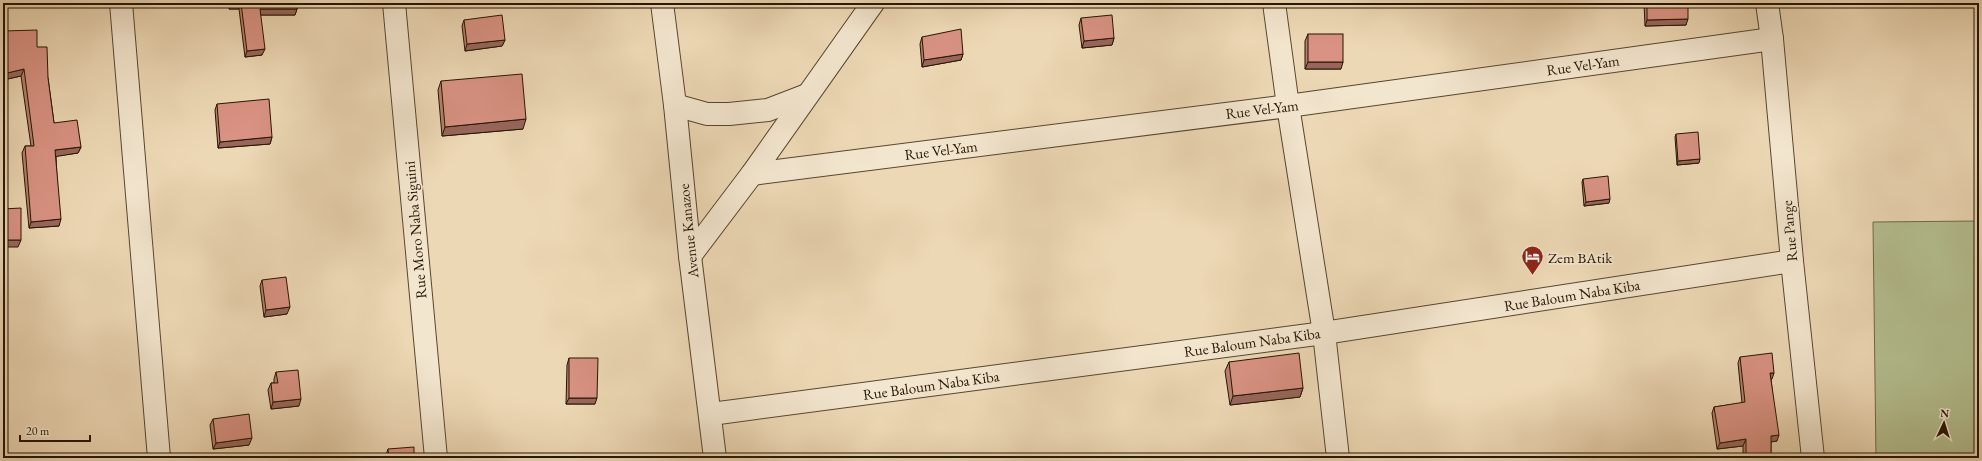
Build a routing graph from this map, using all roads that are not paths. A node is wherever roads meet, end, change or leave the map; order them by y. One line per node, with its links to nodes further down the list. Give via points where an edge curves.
1 (121, 3): 16 (street)
2 (394, 3): 17 (street, Rue Moro Naba Siguini)
3 (662, 3): 9 (street, Avenue Kanazoe)
4 (873, 3): 8 (street)
5 (1274, 3): 10 (street)
6 (1767, 3): 7 (street, Rue Pange)
7 (1772, 39): 10 (street, Rue Vel-Yam); 13 (street, Rue Pange)
8 (807, 95): 9 (street, via 768,110 729,114 707,114); 11 (street)
9 (675, 105): 12 (street, Avenue Kanazoe)
10 (1288, 106): 11 (street, Rue Vel-Yam); 14 (street)
11 (752, 174): 12 (street)
12 (690, 256): 15 (street, Avenue Kanazoe)
13 (1792, 261): 14 (street, Rue Baloum Naba Kiba); 20 (street, Rue Pange)
14 (1324, 333): 15 (street, Rue Baloum Naba Kiba); 19 (street)
15 (710, 414): 18 (street, Avenue Kanazoe)
16 (159, 458)
17 (436, 458)
18 (715, 458)
19 (1338, 458)
20 (1813, 458)

